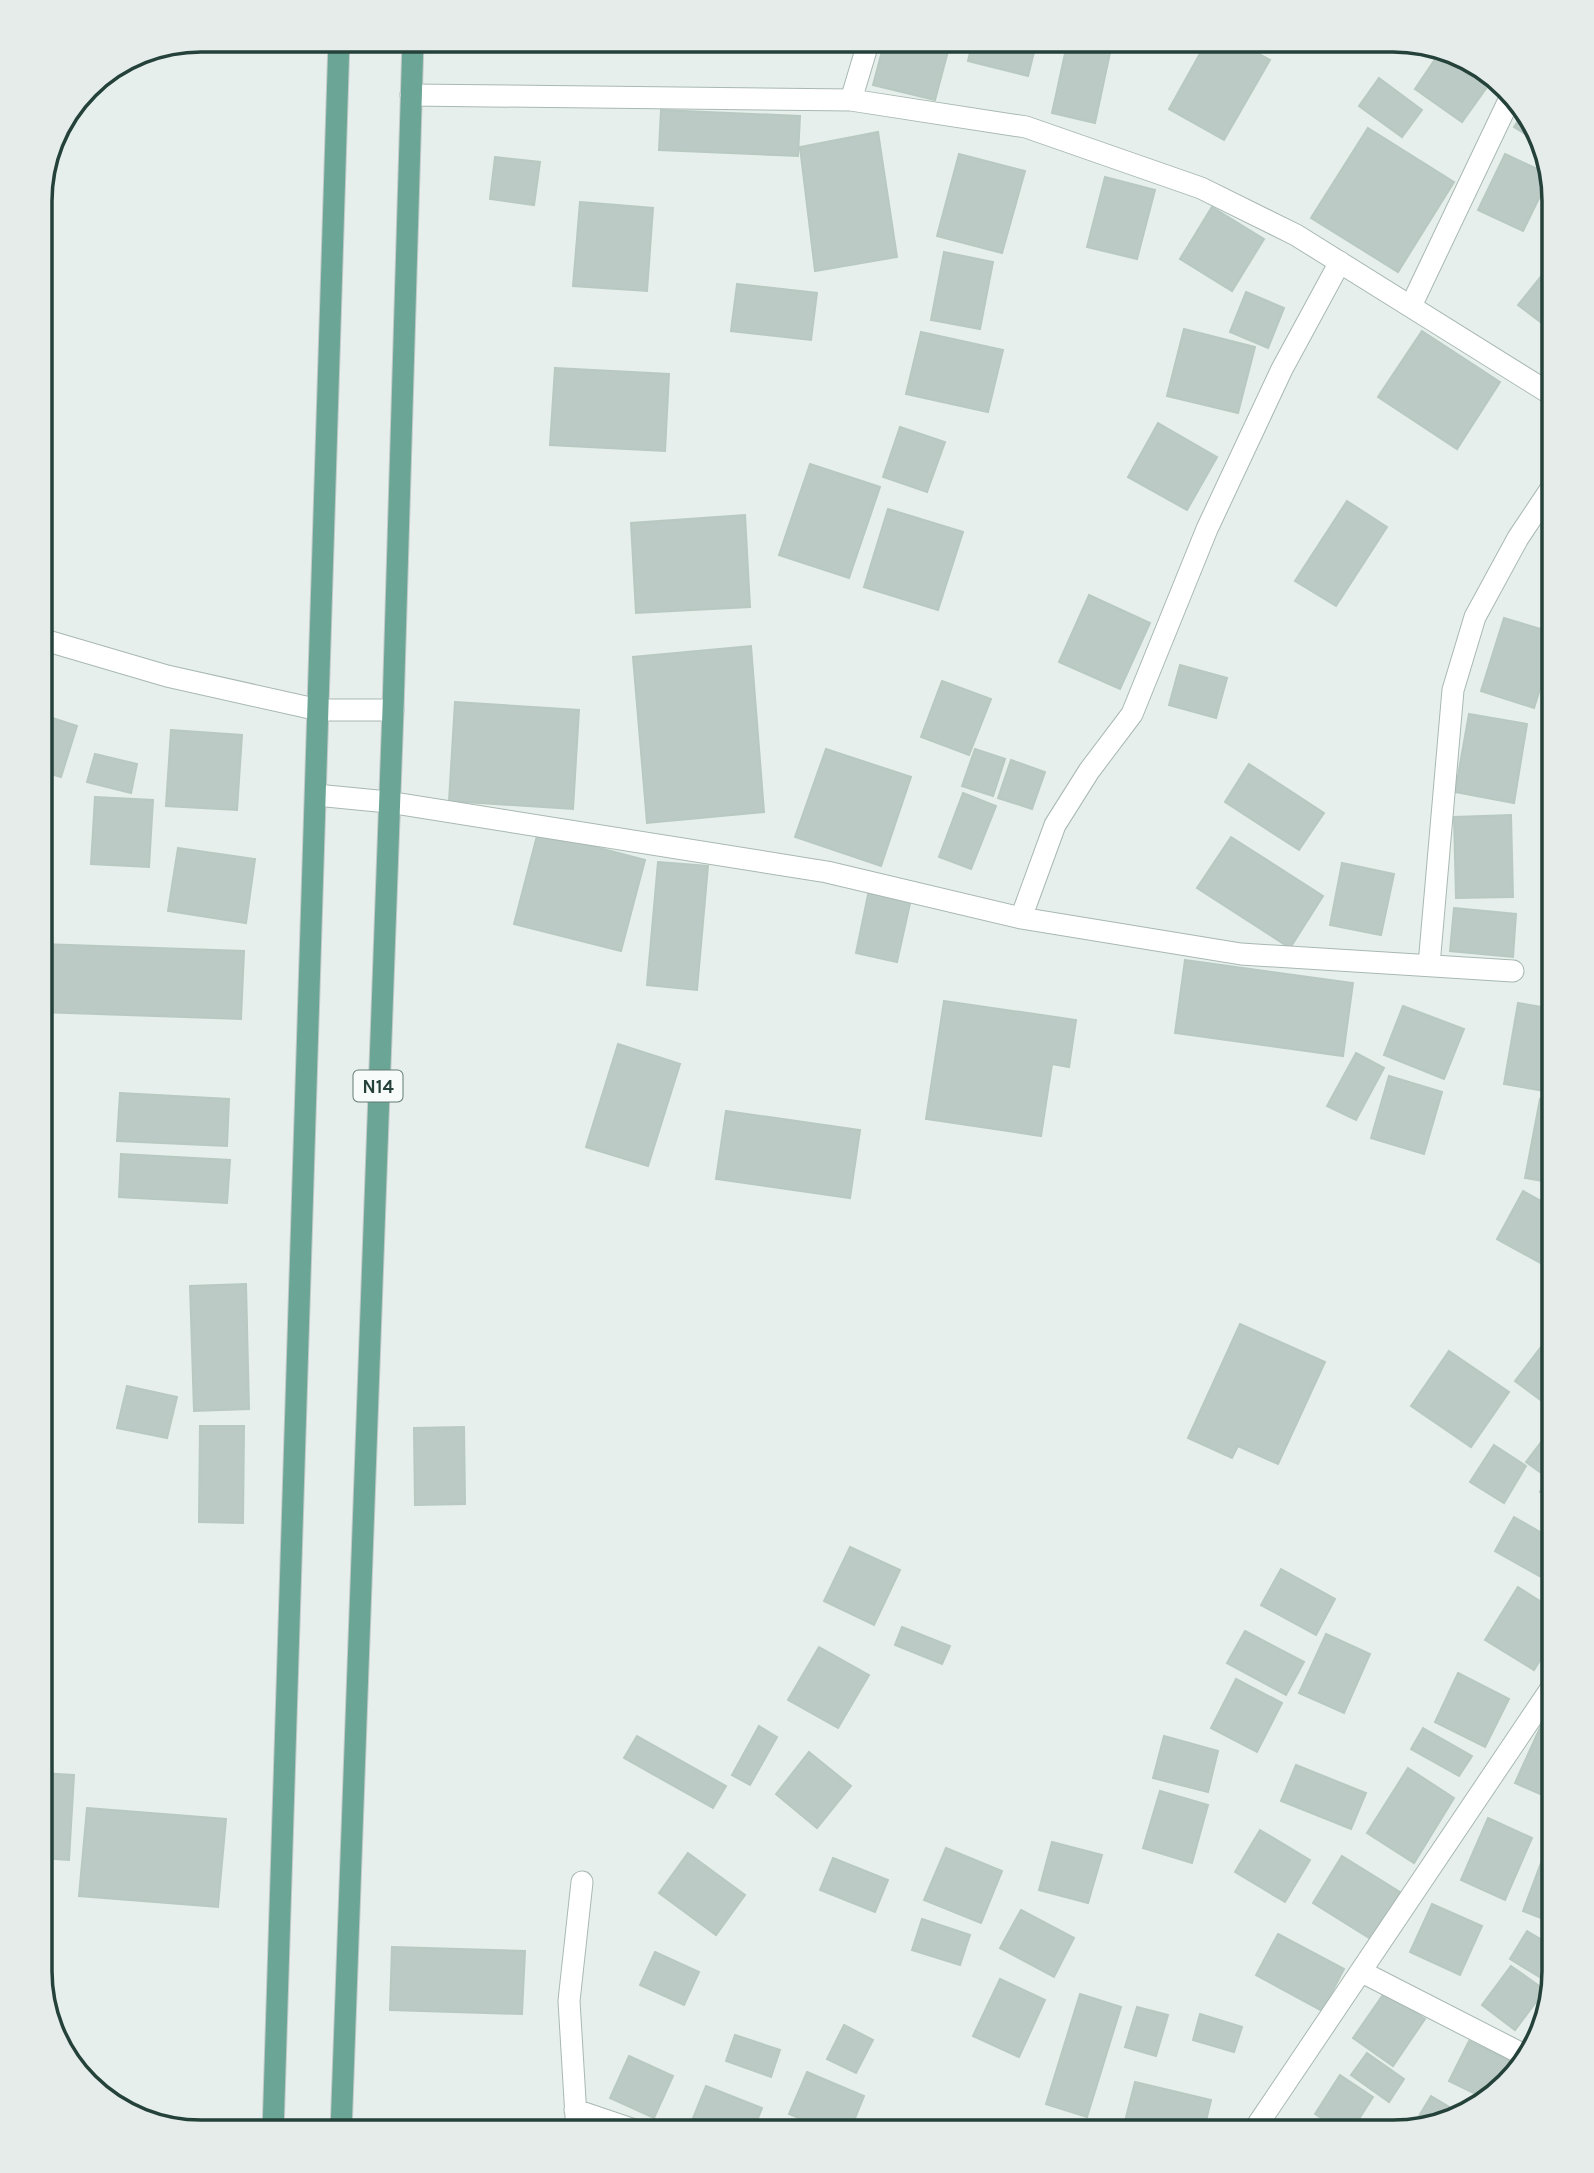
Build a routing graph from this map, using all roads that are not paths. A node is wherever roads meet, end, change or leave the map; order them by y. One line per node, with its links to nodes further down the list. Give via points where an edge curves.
1 (339, 53): 12 (main road)
2 (413, 53): 4 (main road, N14)
3 (865, 53): 5 (street)
4 (411, 95): 5 (street); 13 (main road, N14)
5 (850, 100): 7 (street, via 1026,127 1201,188)
6 (1506, 106): 8 (street)
7 (1340, 262): 8 (street); 16 (street, via 1282,369 1207,529 1132,713 1055,825)
8 (1410, 306): 9 (street)
9 (1542, 388)
10 (1542, 502): 17 (street, via 1475,617 1452,690)
11 (53, 642): 12 (street, via 167,676)
12 (319, 710): 13 (street); 14 (main road)
13 (393, 710): 15 (main road, N14)
14 (316, 794): 15 (street); 24 (main road)
15 (388, 802): 16 (street, via 827,872); 25 (main road, N14)
16 (1021, 918): 17 (street, via 1241,954)
17 (1429, 965): 18 (street)
18 (1513, 971)
19 (1542, 1703): 21 (street)
20 (582, 1882): 23 (street, via 569,2001)
21 (1362, 1972): 22 (street); 28 (street)
22 (1518, 2052)
23 (575, 2110): 26 (street); 27 (street)
24 (273, 2120)
25 (341, 2120)
26 (576, 2120)
27 (605, 2120)
28 (1261, 2120)

